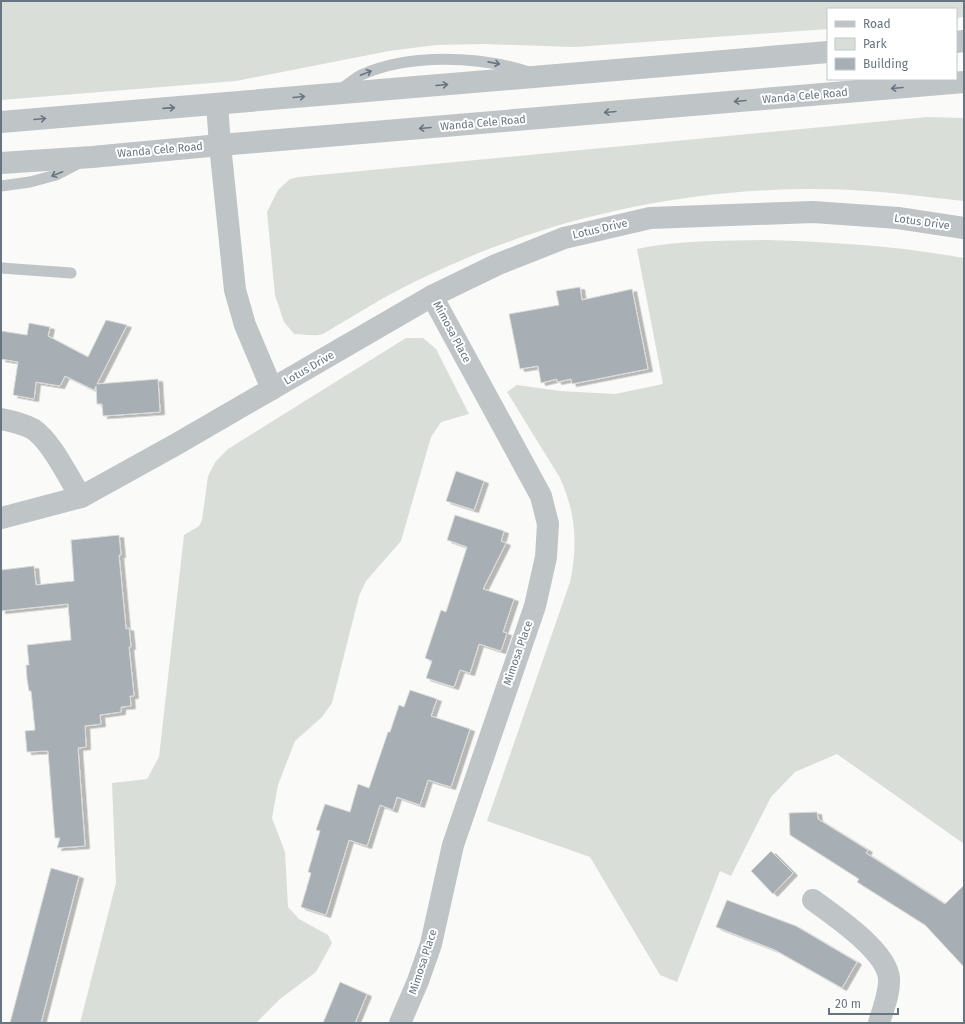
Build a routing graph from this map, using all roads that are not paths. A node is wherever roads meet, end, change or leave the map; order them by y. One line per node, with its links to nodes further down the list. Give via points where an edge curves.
1 (827, 52): 3 (street, one-way to 1)
2 (964, 82): 5 (street, Wanda Cele Road, one-way to 5)
3 (217, 104): 4 (street, one-way to 3); 5 (street, Lotus Drive)
4 (1, 122)
5 (220, 145): 6 (street, Wanda Cele Road); 13 (street, Lotus Drive, via 235,290 245,325)
6 (92, 157): 7 (street, Wanda Cele Road); 8 (lane, one-way to 8, via 56,175)
7 (1, 163)
8 (1, 186)
9 (964, 228): 12 (street, Lotus Drive, via 898,218 813,212 650,218 564,238 496,265)
10 (1, 268): 11 (lane)
11 (71, 273)
12 (432, 296): 13 (street, Lotus Drive); 18 (street, Mimosa Place, via 541,496 548,524 546,556 535,606 453,845 431,944)
13 (272, 389): 15 (street, Lotus Drive)
14 (1, 418): 15 (street, via 33,429 48,444)
15 (81, 497): 16 (street, Lotus Drive)
16 (1, 518)
17 (813, 900): 19 (street, via 853,930 878,954 884,965 889,977 888,991)
18 (400, 1023)
19 (879, 1023)

